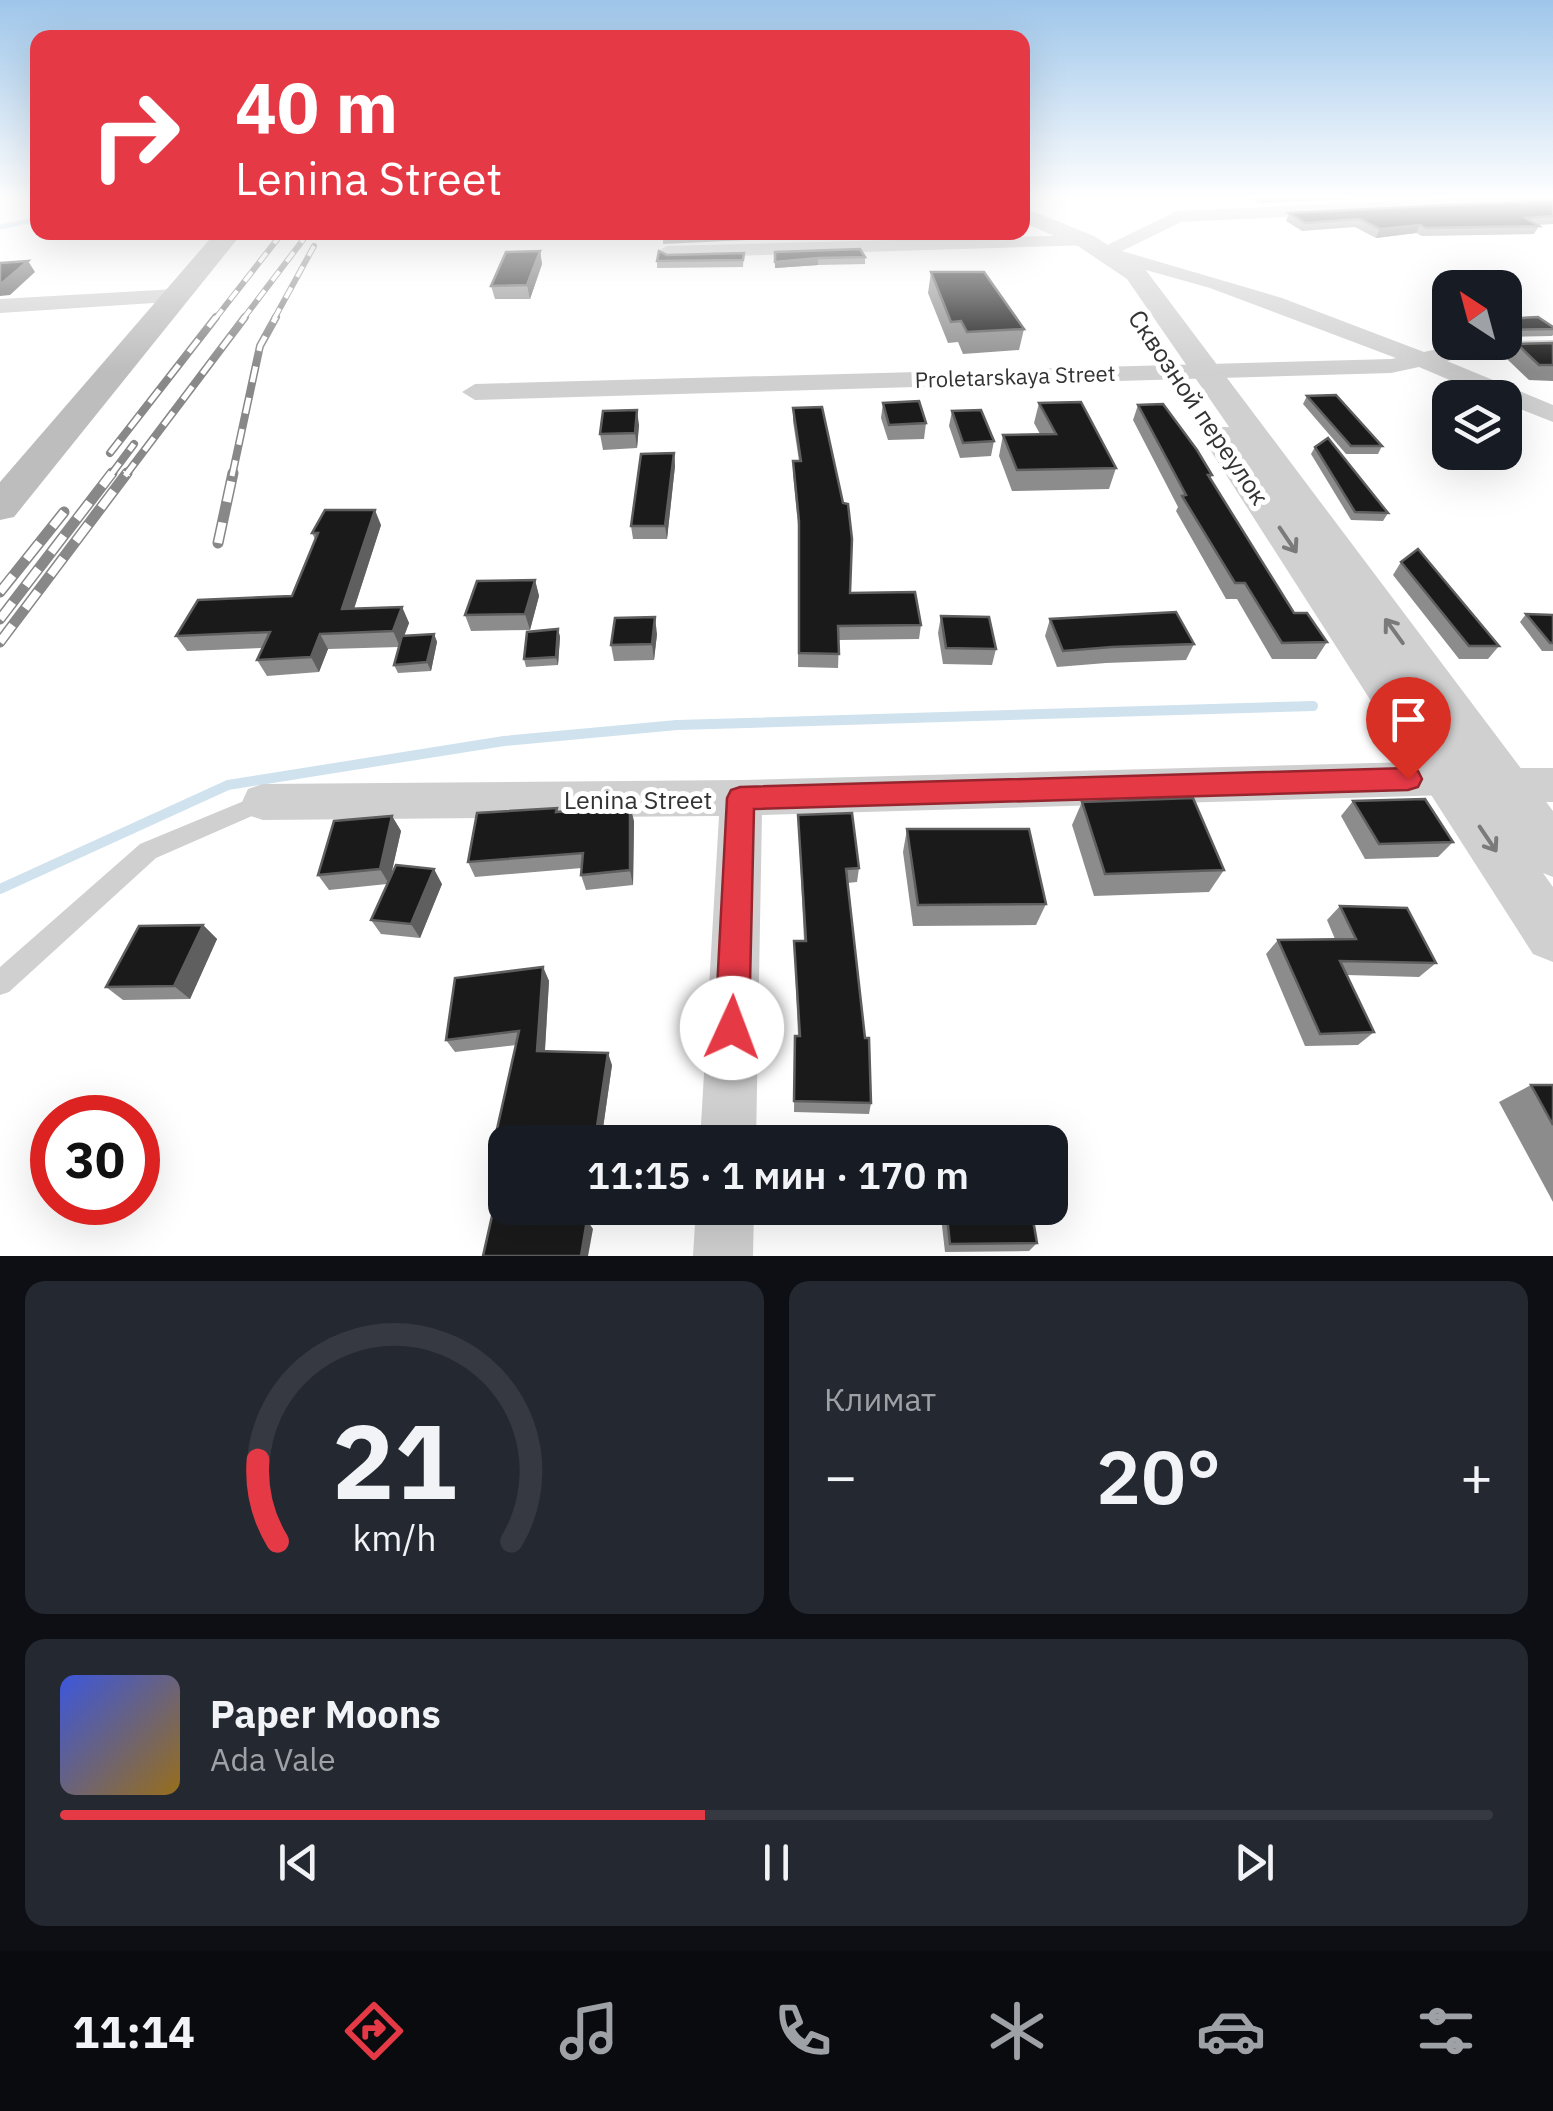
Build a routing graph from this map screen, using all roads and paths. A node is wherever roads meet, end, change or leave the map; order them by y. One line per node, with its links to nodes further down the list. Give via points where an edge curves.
1 (211, 255): 4 (main road)
2 (1099, 255): 8 (street, Сквозной переулок)
3 (1121, 255): 7 (street)
4 (176, 296): 5 (street); 11 (main road)
5 (0, 306)
6 (1553, 347): 7 (street, Proletarskaya Street, via 1471,349)
7 (1421, 359): 8 (street, Proletarskaya Street, via 1391,366); 10 (street)
8 (1190, 372): 9 (street, Proletarskaya Street); 12 (street, Сквозной переулок, one-way to 12); 13 (street, Сквозной переулок, one-way to 8)
9 (476, 392)
10 (1553, 414)
11 (0, 508)
12 (1448, 778): 13 (street, Lenina Street); 15 (street, Lenina Street); 18 (street, Сквозной переулок, one-way to 18)
13 (1505, 785): 14 (street, Lenina Street); 17 (street, Сквозной переулок)
14 (1553, 785)
15 (740, 798): 16 (street, Lenina Street); 20 (street)
16 (263, 802): 19 (lane, via 148,852)
17 (1553, 852)
18 (1553, 935)
19 (0, 983)
20 (729, 1125)
21 (725, 1225): 22 (street)
22 (724, 1256)

